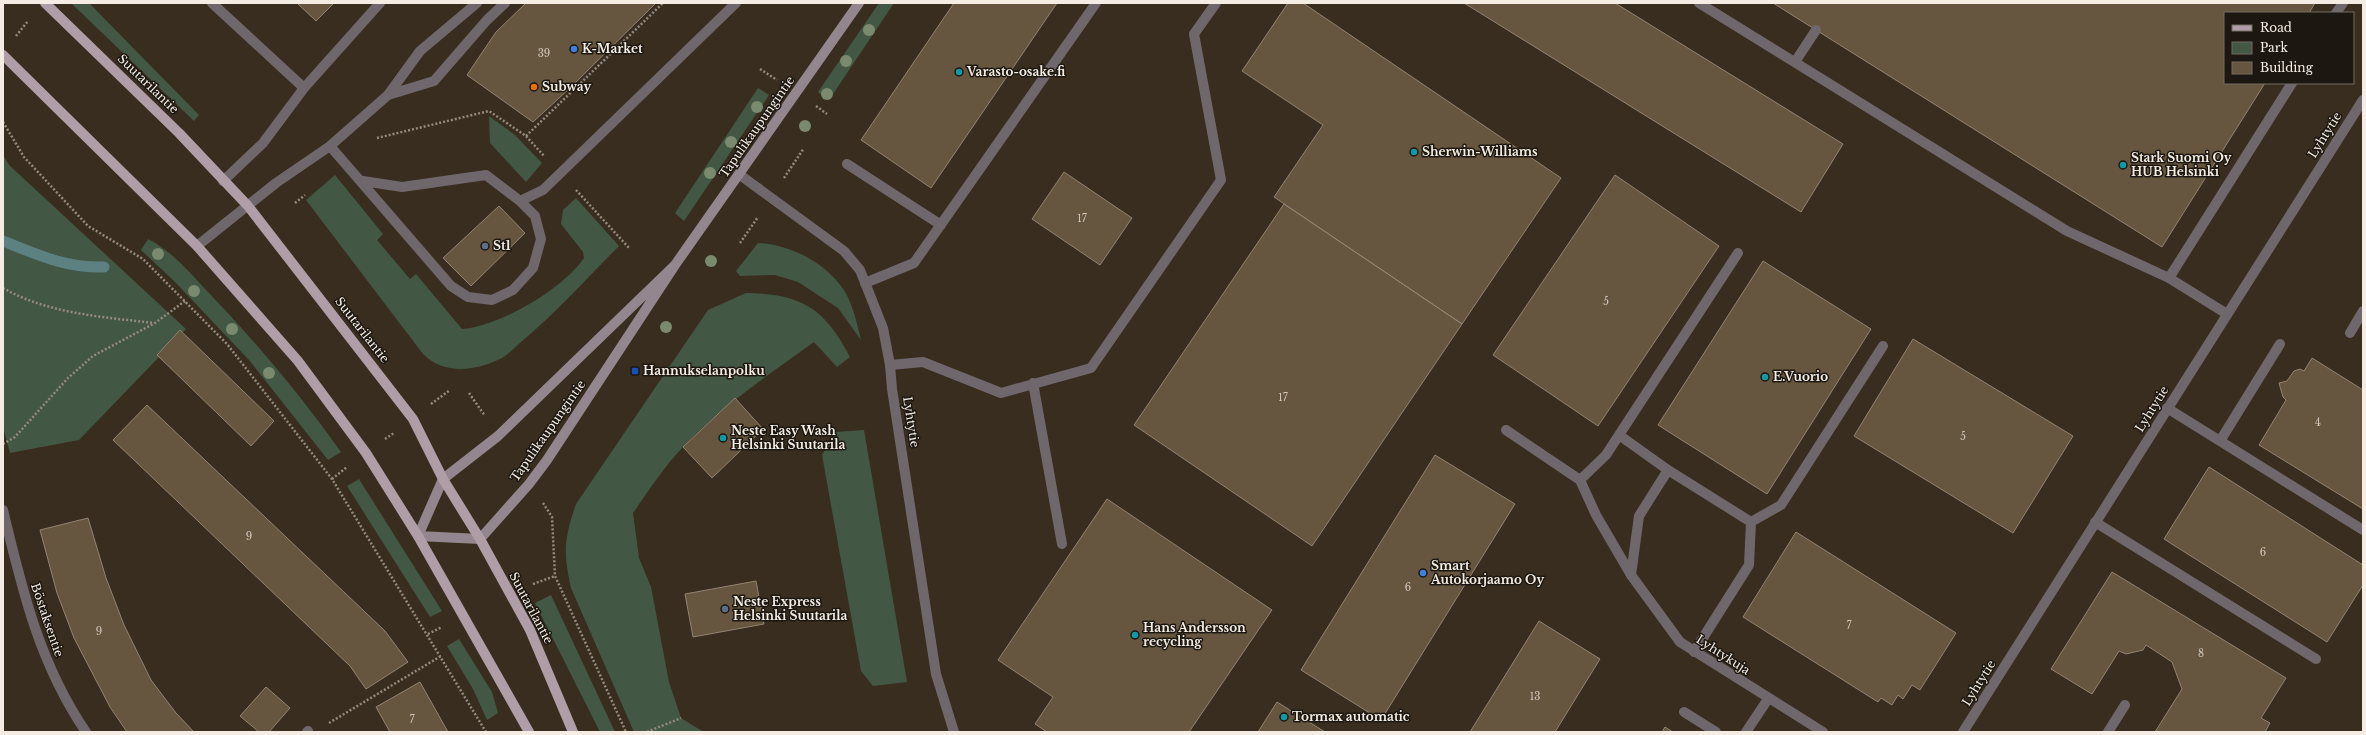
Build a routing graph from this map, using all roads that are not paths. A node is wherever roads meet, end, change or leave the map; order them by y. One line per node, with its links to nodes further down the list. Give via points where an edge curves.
1 (45, 3): 25 (main road, Suutarilantie, via 173,127)
2 (212, 3): 19 (street)
3 (380, 3): 19 (street)
4 (477, 3): 20 (street, via 420,51)
5 (492, 3): 14 (street)
6 (505, 3): 14 (street)
7 (736, 3): 27 (street, via 543,190)
8 (859, 3): 24 (main road, Tapulikaupungintie)
9 (1096, 3): 29 (street)
10 (1216, 3): 41 (street, via 1194,34 1221,180 1091,368)
11 (1699, 3): 17 (street)
12 (2343, 3): 13 (street)
13 (2337, 12)
14 (487, 20): 20 (street, via 434,81)
15 (1816, 30): 17 (street)
16 (3, 55): 30 (main road)
17 (1795, 62): 33 (street, via 2068,231)
18 (2291, 84): 33 (street)
19 (304, 88): 25 (street, via 263,143)
20 (388, 95): 22 (street)
21 (2363, 100): 36 (street, Lyhtytie)
22 (330, 146): 26 (street); 28 (street, via 276,183)
23 (847, 164): 29 (street)
24 (740, 176): 32 (main road, Tapulikaupungintie); 34 (street, Lyhtytie, via 844,251 860,270)
25 (223, 181): 28 (main road, Suutarilantie)
26 (363, 182): 27 (street, via 402,187 486,175); 27 (street, via 451,286 468,297 492,300 513,290 533,268 541,239 535,216)
27 (520, 201)
28 (248, 206): 30 (street); 47 (main road, Suutarilantie, via 413,419)
29 (941, 225): 34 (street, via 914,263)
30 (197, 246): 53 (main road, via 298,361 366,453)
31 (1738, 253): 44 (street)
32 (675, 265): 47 (main road, Tapulikaupungintie, via 498,436); 54 (main road, Tapulikaupungintie, via 547,460)
33 (2169, 278): 36 (street)
34 (865, 283): 40 (street, Lyhtytie, via 883,328)
35 (2363, 311): 37 (street)
36 (2227, 314): 42 (street, Lyhtytie)
37 (2350, 333)
38 (2280, 344): 45 (street)
39 (1883, 346): 50 (street, via 1781,504)
40 (890, 365): 41 (street, via 923,362 1001,393); 65 (street, Lyhtytie, via 936,674)
41 (1033, 383): 55 (street)
42 (2167, 408): 45 (street); 51 (street, Lyhtytie)
43 (1506, 430): 48 (street)
44 (1619, 435): 46 (street); 48 (street, via 1606,455)
45 (2220, 441): 52 (street)
46 (1668, 470): 50 (street); 56 (street, via 1639,516)
47 (443, 480): 53 (main road, Tapulikaupungintie); 54 (main road, Suutarilantie)
48 (1580, 480): 56 (street, Lyhtykuja, via 1596,515)
49 (3, 510): 62 (street, Böstaksentie, via 25,600 40,646 58,687)
50 (1751, 522): 57 (street, via 1749,565)
51 (2096, 522): 58 (street); 69 (street, Lyhtytie)
52 (2363, 530)
53 (418, 536): 54 (main road); 63 (main road)
54 (480, 539): 64 (main road, Suutarilantie, via 530,630)
55 (1062, 544)
56 (1631, 575): 57 (street, Lyhtykuja, via 1680,642)
57 (1694, 652): 59 (street, Lyhtykuja)
58 (2316, 659)
59 (1768, 699): 67 (street); 68 (street, Lyhtykuja)
60 (2125, 705): 70 (street)
61 (1684, 712): 66 (street)
62 (86, 732)
63 (529, 732)
64 (573, 732)
65 (954, 732)
66 (1716, 732)
67 (1746, 732)
68 (1823, 732)
69 (1963, 732)
70 (2108, 732)

